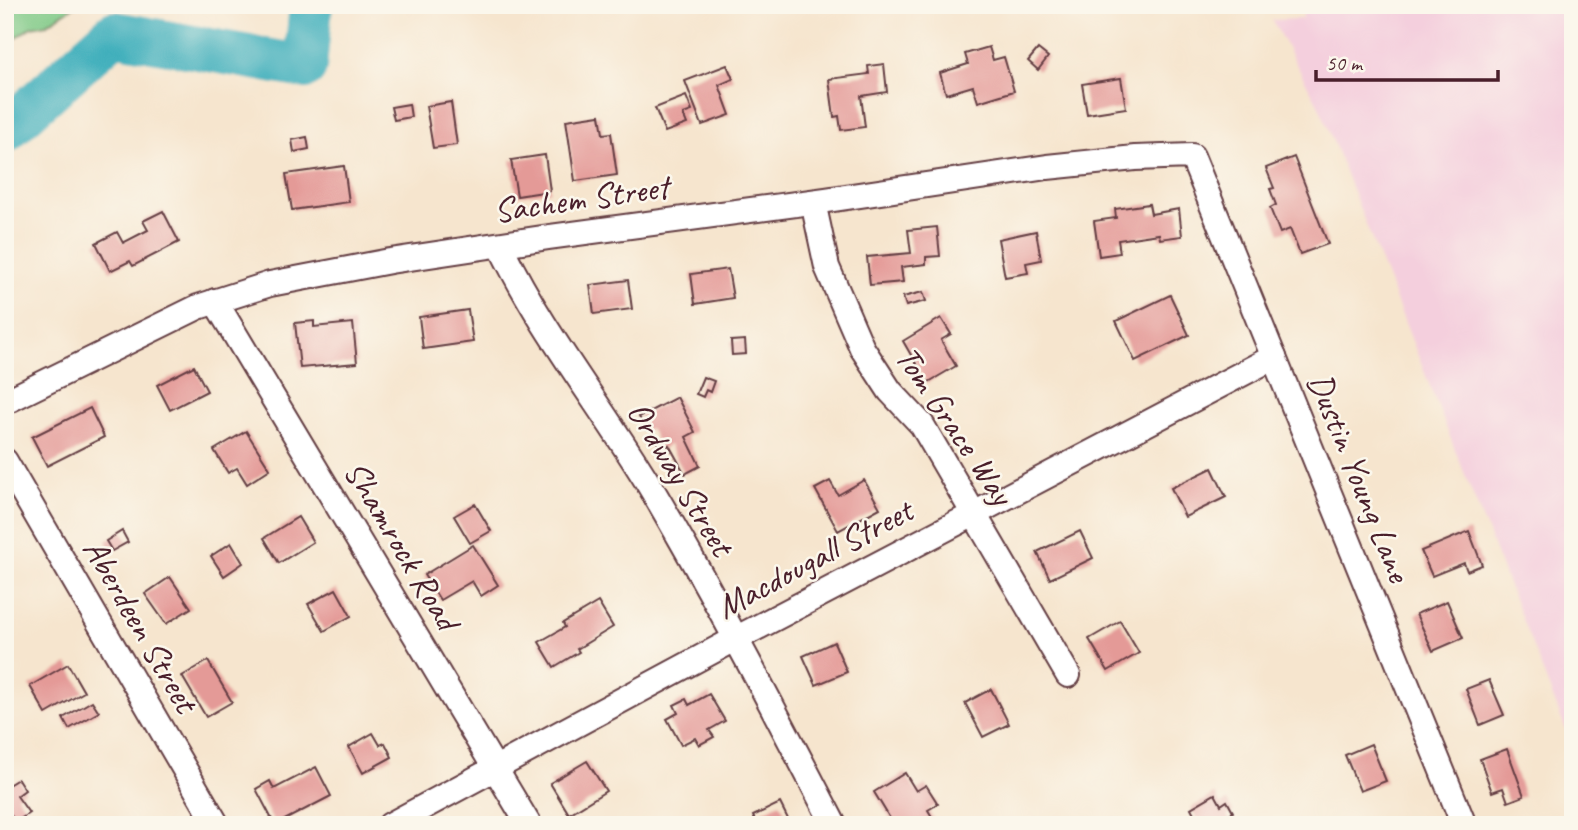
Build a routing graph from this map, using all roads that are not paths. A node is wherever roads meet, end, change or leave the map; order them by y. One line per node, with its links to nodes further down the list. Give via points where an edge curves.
1 (1192, 156): 2 (street, Sachem Street, via 1047,167); 5 (street, Dustin Young Lane)
2 (813, 202): 3 (street, Sachem Street); 8 (street, Tom Grace Way, via 827,267 862,348 890,391 922,425)
3 (500, 245): 4 (street, Sachem Street, via 270,284); 9 (street, Ordway Street)
4 (215, 301): 6 (street, Sachem Street); 11 (street, Shamrock Road)
5 (1274, 357): 8 (street, Macdougall Street); 16 (street, Dustin Young Lane)
6 (5, 402)
7 (5, 461): 12 (street, Aberdeen Street)
8 (975, 513): 9 (street, Macdougall Street); 10 (street, Tom Grace Way)
9 (737, 638): 11 (street, Macdougall Street); 15 (street, Ordway Street)
10 (1068, 675)
11 (495, 768): 13 (street, Macdougall Street); 14 (street, Shamrock Road)
12 (217, 825)
13 (390, 825)
14 (529, 825)
15 (834, 825)
16 (1464, 825)

